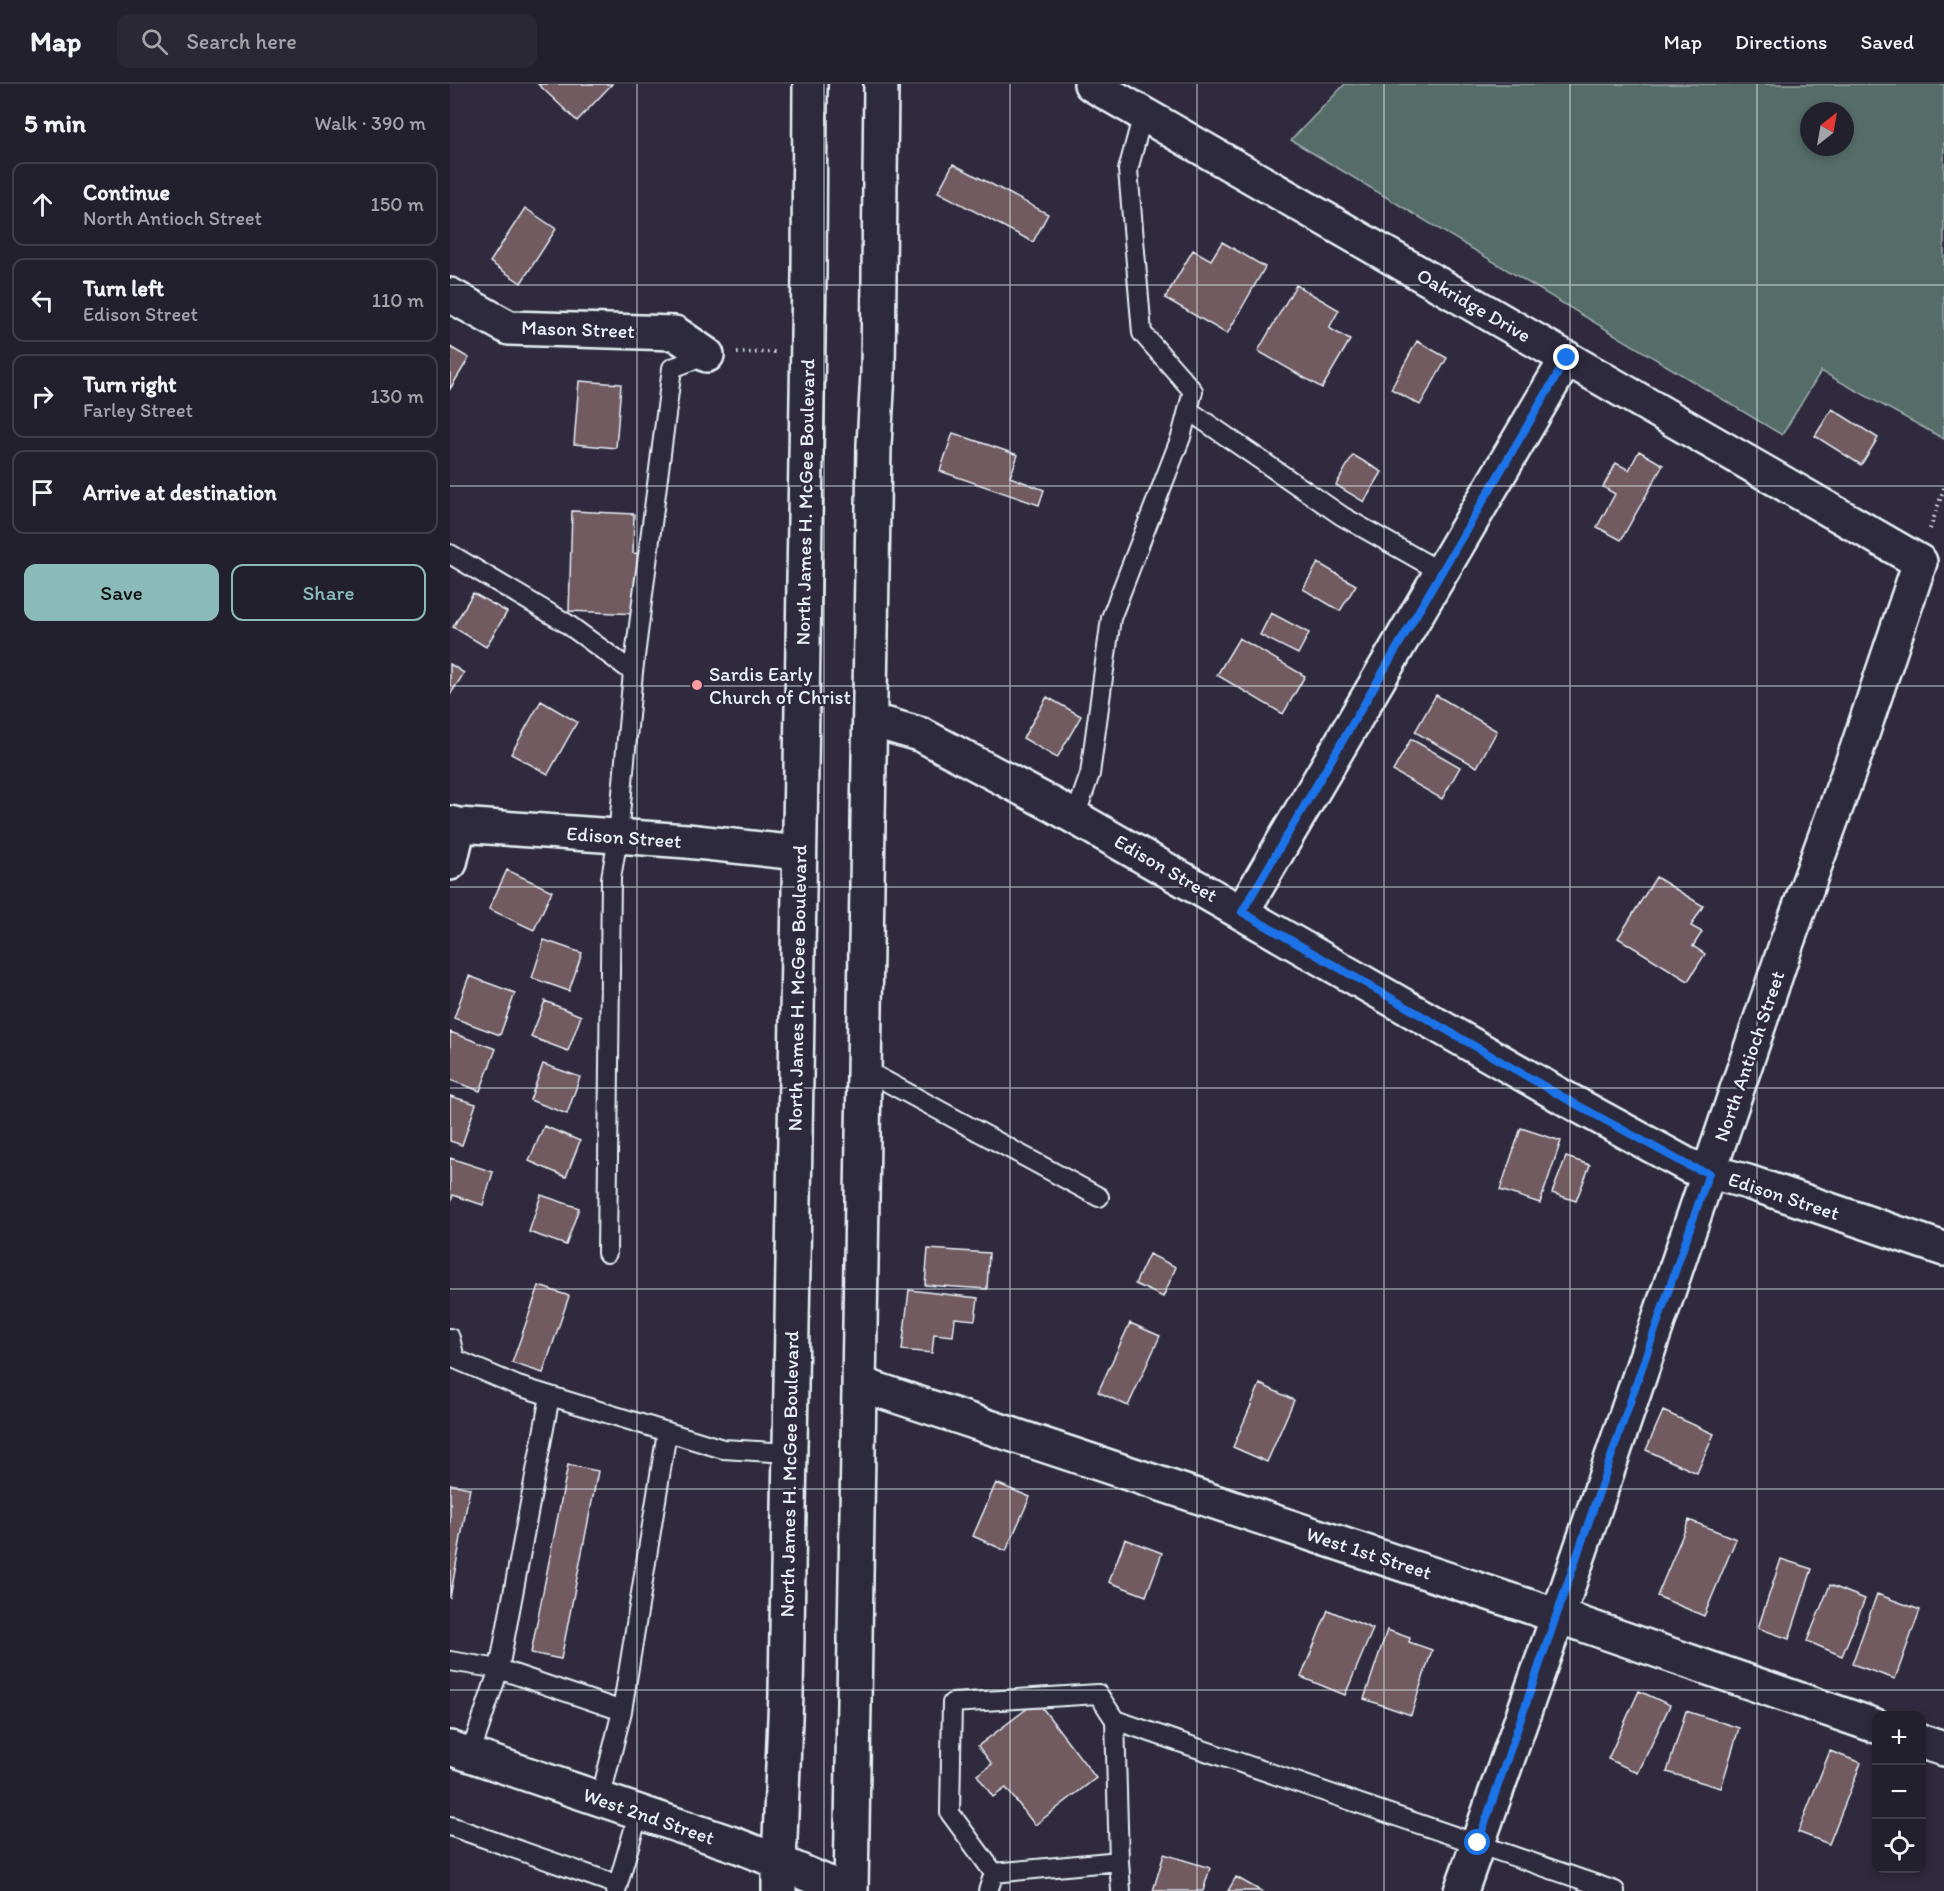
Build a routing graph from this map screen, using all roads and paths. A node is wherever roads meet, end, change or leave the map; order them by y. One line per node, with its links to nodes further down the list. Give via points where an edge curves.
1 (810, 84): 6 (street, North James H. McGee Boulevard)
2 (881, 84): 15 (street)
3 (1090, 84): 4 (street, Oakridge Drive)
4 (1143, 114): 8 (street, Oakridge Drive); 9 (lane, via 1128,170 1142,333 1193,391)
5 (450, 295): 7 (street, Mason Street, via 509,327 675,333)
6 (807, 351): 7 (path); 19 (street, North James H. McGee Boulevard)
7 (707, 355): 14 (lane, via 672,368)
8 (1567, 358): 12 (street, Oakridge Drive); 13 (street)
9 (1188, 410): 13 (lane, via 1342,516); 16 (lane, via 1111,618 1090,774)
10 (1944, 488): 12 (path)
11 (450, 554): 14 (lane, via 566,623)
12 (1920, 561): 23 (street, North Antioch Street)
13 (1441, 573): 21 (street)
14 (633, 672): 18 (lane)
15 (871, 724): 16 (street, Edison Street, via 922,735); 22 (street)
16 (1075, 817): 21 (street, Edison Street)
17 (455, 824): 18 (street, Edison Street); 20 (street)
18 (618, 837): 19 (street, Edison Street); 26 (lane, via 611,878)
19 (799, 853): 32 (street, North James H. McGee Boulevard)
20 (450, 863)
21 (1242, 912): 23 (street, Edison Street, via 1561,1096 1689,1166)
22 (865, 1070): 24 (lane); 29 (street)
23 (1709, 1173): 25 (street, Edison Street, via 1748,1182); 33 (street, North Antioch Street)
24 (1099, 1197)
25 (1944, 1249)
26 (607, 1253)
27 (450, 1338): 28 (lane)
28 (452, 1360): 30 (lane)
29 (860, 1384): 33 (street, West 1st Street); 51 (street)
30 (550, 1396): 31 (lane); 35 (lane)
31 (667, 1432): 32 (lane, via 723,1449); 36 (lane)
32 (790, 1453): 48 (street, North James H. McGee Boulevard)
33 (1557, 1616): 38 (street, West 1st Street); 45 (street, North Antioch Street)
34 (450, 1661): 35 (lane)
35 (499, 1669): 36 (lane); 41 (lane)
36 (622, 1711): 42 (lane)
37 (1115, 1720): 45 (lane); 46 (lane); 47 (lane, via 1098,1694 952,1703 951,1813)
38 (1872, 1725)
39 (1926, 1743): 40 (street)
40 (1944, 1749)
41 (460, 1752): 42 (street, West 2nd Street)
42 (600, 1800): 43 (street, West 2nd Street)
43 (639, 1812): 48 (street, West 2nd Street); 49 (lane)
44 (450, 1827): 49 (lane)
45 (1478, 1843): 54 (street, North Antioch Street); 55 (lane)
46 (1119, 1861): 47 (lane); 53 (lane)
47 (994, 1873): 52 (lane)
48 (779, 1876): 50 (street, West 2nd Street)
49 (617, 1888)
50 (846, 1891)
51 (851, 1891)
52 (988, 1891)
53 (1121, 1891)
54 (1461, 1891)
55 (1615, 1891)

